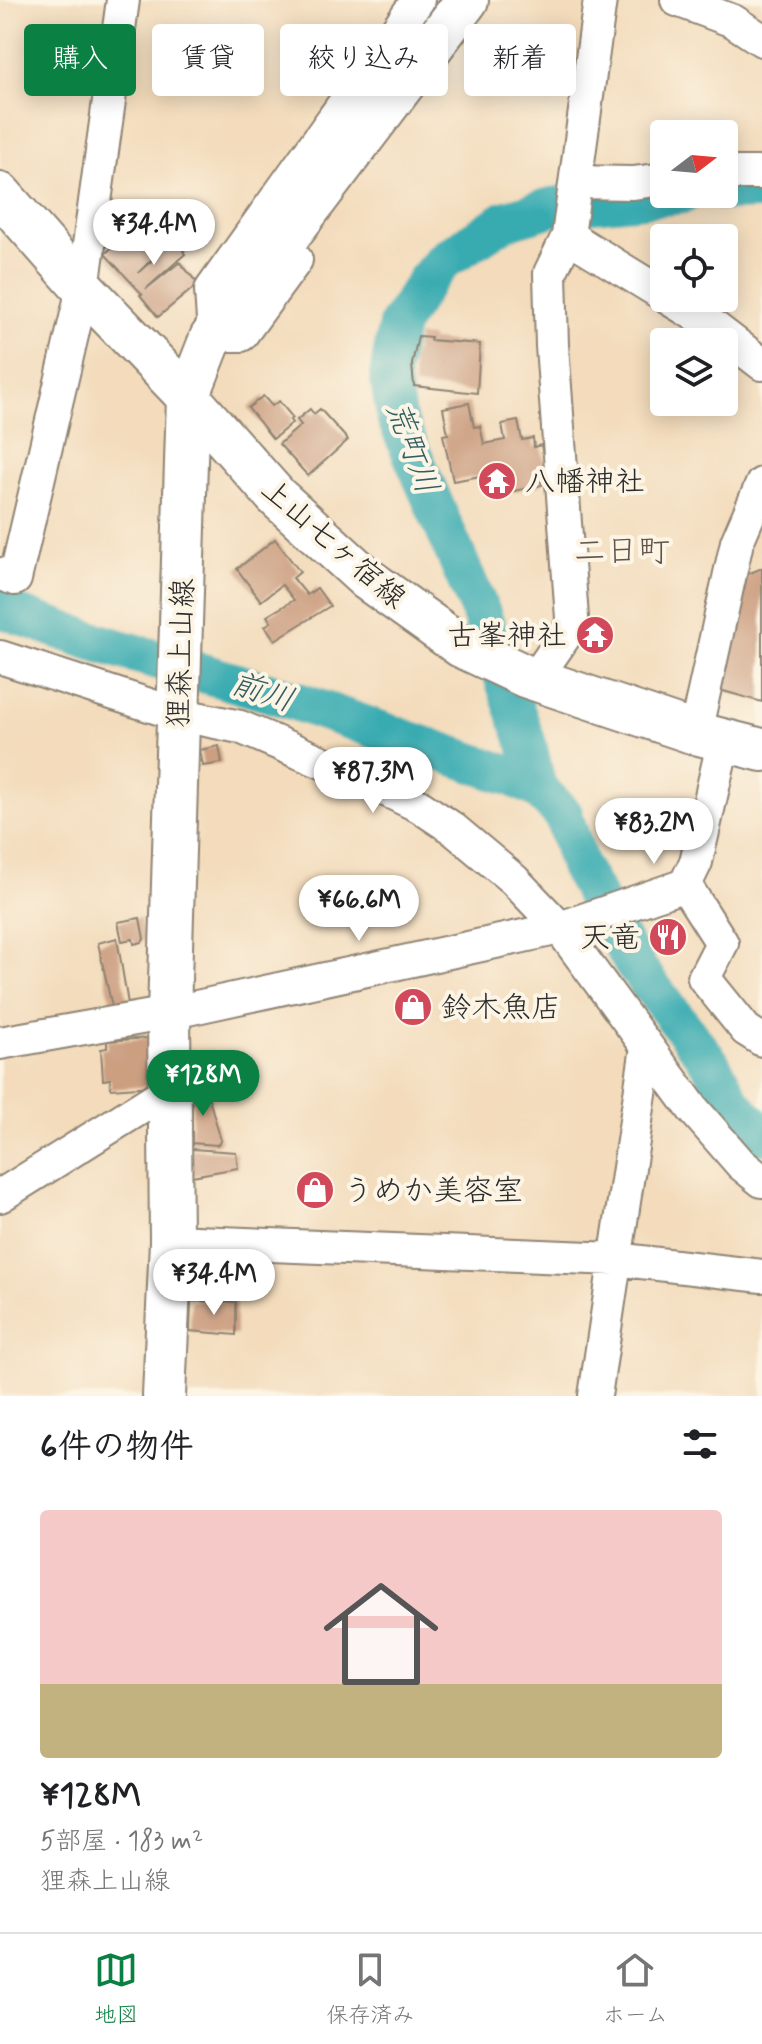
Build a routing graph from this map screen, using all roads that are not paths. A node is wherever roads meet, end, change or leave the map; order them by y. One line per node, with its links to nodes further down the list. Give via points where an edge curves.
1 (123, 0): 15 (street)
2 (418, 0): 17 (street, via 211,290)
3 (467, 0): 17 (main road, 狸森上山線)
4 (487, 0): 17 (street, via 241,335)
5 (600, 0): 11 (street)
6 (677, 0): 7 (street, via 733,21)
7 (762, 40)
8 (738, 173): 9 (street)
9 (762, 173)
10 (650, 181): 11 (street)
11 (576, 182): 13 (street)
12 (0, 194): 15 (main road, 上山七ヶ宿線)
13 (568, 236): 14 (street); 24 (street, via 550,273 572,618 571,627)
14 (650, 287)
15 (83, 288): 19 (main road, 上山七ヶ宿線); 22 (street, via 15,579)
16 (691, 312): 18 (street)
17 (214, 335): 19 (main road, 狸森上山線)
18 (762, 364)
19 (188, 397): 24 (main road, 上山七ヶ宿線, via 277,497 367,579 461,646); 25 (main road, 狸森上山線)
20 (762, 484): 21 (street)
21 (749, 545): 26 (street)
22 (0, 574)
23 (0, 657): 25 (street)
24 (530, 677): 26 (main road, 上山七ヶ宿線)
25 (177, 709): 28 (street, via 240,727 419,806 514,880); 29 (main road, 狸森上山線)
26 (727, 741): 27 (street, via 696,862)
27 (685, 885): 28 (street); 30 (street, via 722,943 704,978 746,1030)
28 (560, 928): 29 (street); 32 (street)
29 (169, 1013): 31 (street); 33 (main road, 狸森上山線)
30 (762, 1040)
31 (0, 1043)
32 (647, 1047): 34 (street, via 693,1109); 37 (street)
33 (169, 1090): 35 (street); 36 (main road, 狸森上山線)
34 (762, 1181)
35 (0, 1196)
36 (171, 1241): 37 (street); 39 (main road, 狸森上山線)
37 (615, 1259): 38 (street); 40 (street)
38 (762, 1276)
39 (164, 1396)
40 (595, 1396)

